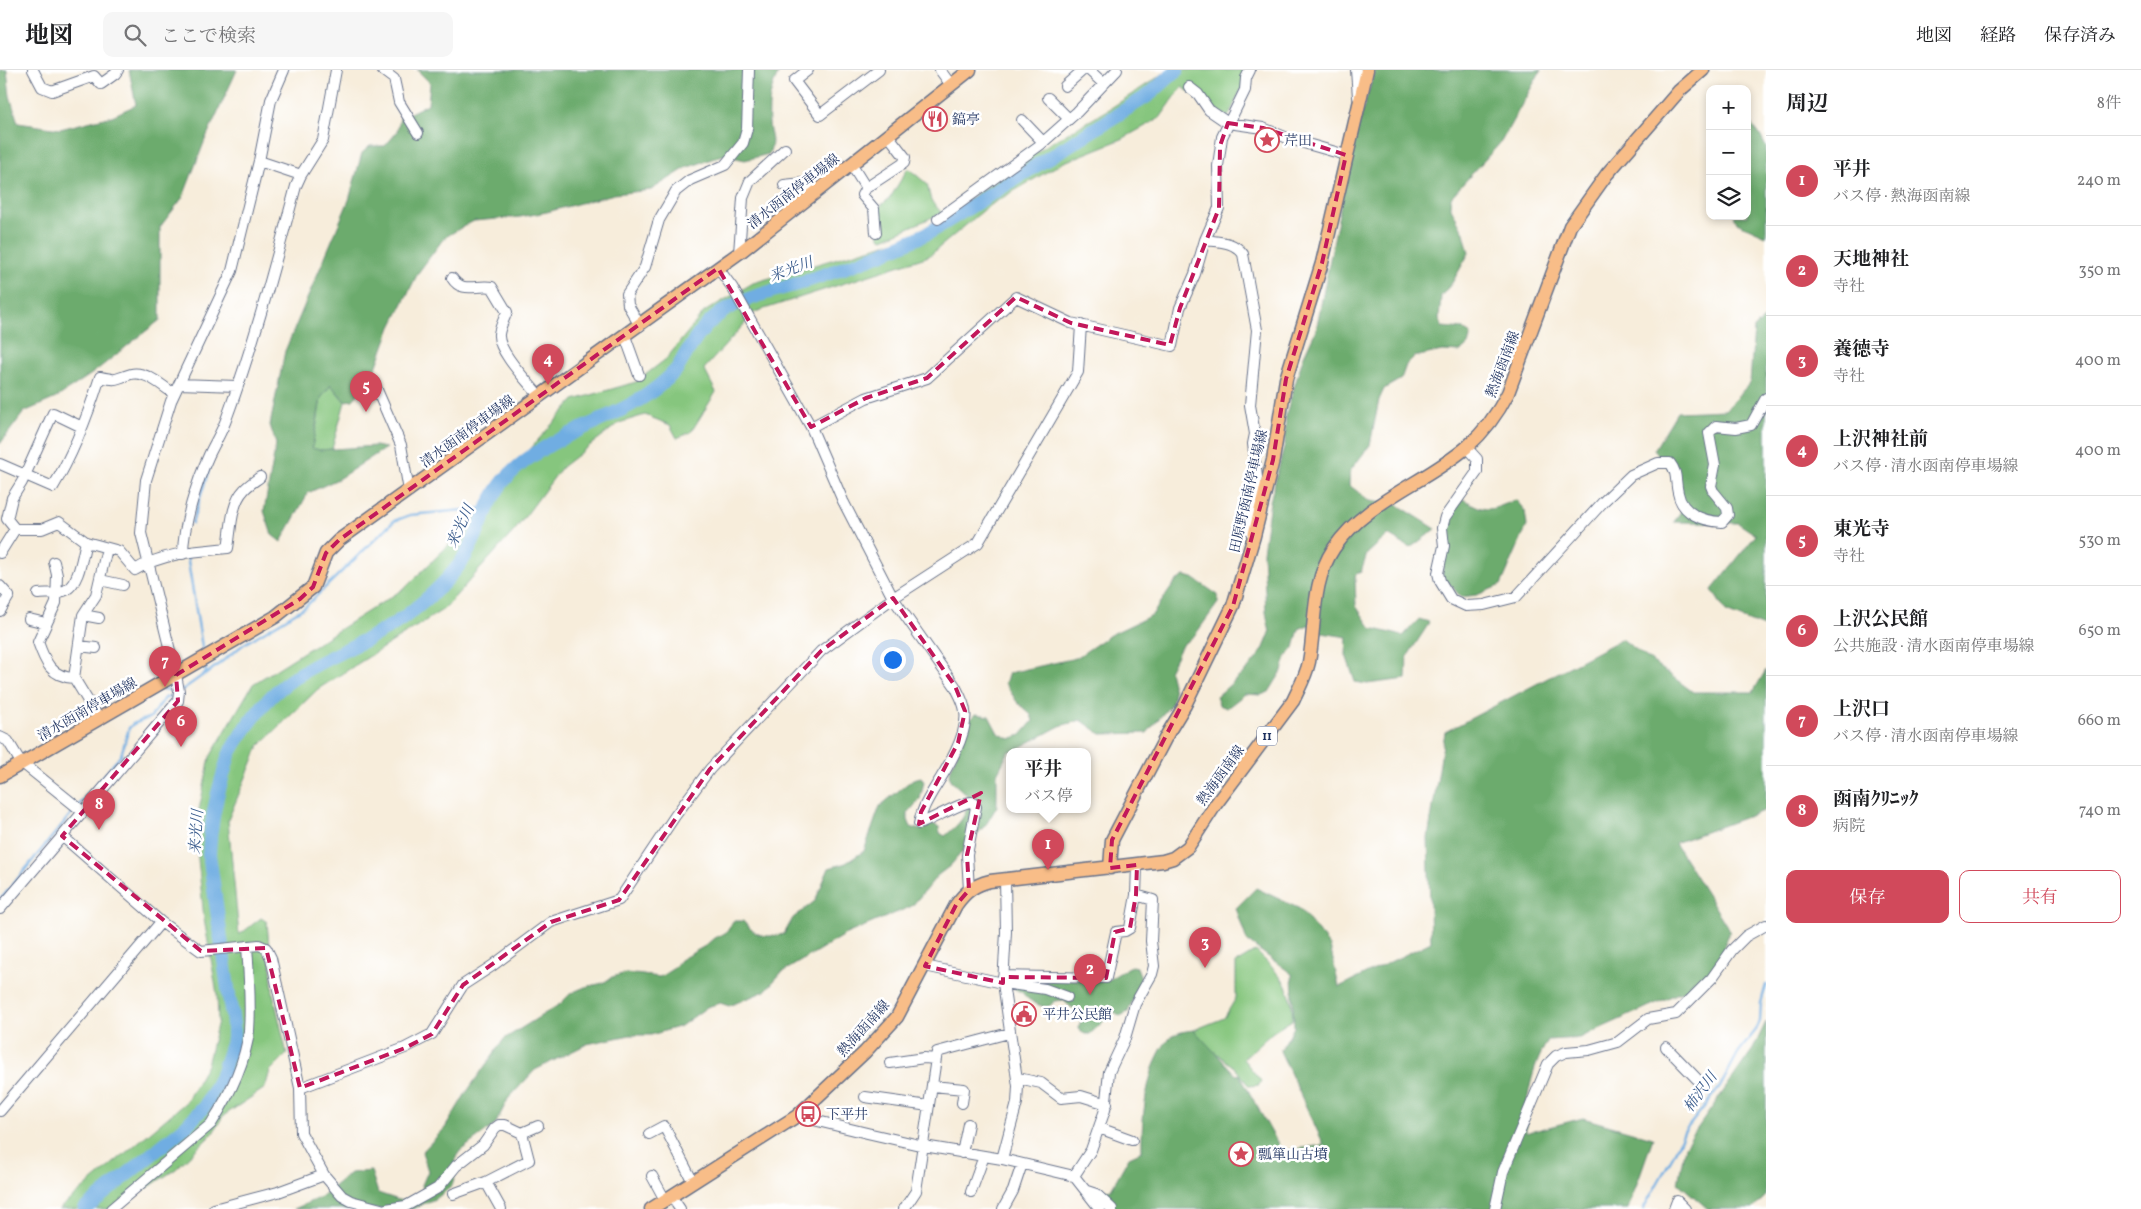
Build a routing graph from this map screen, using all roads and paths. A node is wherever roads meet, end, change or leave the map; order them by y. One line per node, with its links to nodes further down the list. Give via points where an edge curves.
1 (34, 70): 2 (street, via 42,87 52,91 94,76 101,84)
2 (118, 70)
3 (284, 70): 32 (street, via 271,100)
4 (336, 70): 34 (street, via 323,140)
5 (382, 70): 27 (street, via 394,79 399,102)
6 (749, 70): 45 (street, via 747,129 743,143 725,165 690,180 676,191 658,220 645,267 627,294 628,305)
7 (808, 70): 8 (street, via 794,81 820,115)
8 (878, 70)
9 (940, 70): 18 (street)
10 (970, 70): 18 (main road, 清水函南停車場線)
11 (1083, 70): 20 (street)
12 (1089, 70): 19 (street)
13 (1117, 70): 19 (street)
14 (1250, 70): 26 (street, via 1246,90)
15 (1356, 70): 23 (street)
16 (1367, 70): 23 (main road, 田原野函南停車場線)
17 (1703, 70): 55 (main road, 熱海函南線 / 11, via 1679,90 1607,174 1570,226 1508,393 1499,411)
18 (951, 84): 28 (main road, 清水函南停車場線)
19 (1104, 84): 24 (street)
20 (1065, 86)
21 (1189, 87): 26 (street, via 1209,110)
22 (1048, 98): 24 (street)
23 (1359, 101): 31 (main road, 田原野函南停車場線)
24 (1069, 119): 29 (street)
25 (1022, 120): 29 (street)
26 (1228, 122): 31 (street, via 1263,128); 40 (street, via 1220,146 1219,208)
27 (418, 133)
28 (888, 135): 33 (main road, 清水函南停車場線); 36 (street, via 905,157 904,163)
29 (1043, 142): 38 (street)
30 (785, 150): 41 (street, via 750,181 743,198)
31 (1346, 155): 62 (main road, 田原野函南停車場線, via 1322,263 1286,380 1273,460)
32 (259, 161): 34 (street); 50 (street, via 232,271)
33 (851, 164): 36 (street); 37 (main road, 清水函南停車場線)
34 (301, 175): 49 (street)
35 (784, 185): 37 (street, via 803,183)
36 (866, 188): 39 (street, via 862,195 874,209)
37 (815, 192): 41 (main road, 清水函南停車場線)
38 (938, 219)
39 (876, 233)
40 (1205, 240): 44 (street, via 1180,308 1172,346); 62 (street, via 1225,242 1238,247 1244,254 1256,330 1250,404 1257,477 1250,530)
41 (739, 253): 42 (main road, 清水函南停車場線)
42 (718, 268): 45 (main road, 清水函南停車場線); 54 (street)
43 (452, 278): 51 (street, via 463,288 492,288 507,312 499,334 500,342)
44 (1081, 325): 54 (street, via 1016,297 926,378 866,398); 74 (street, via 1078,372 978,543)
45 (640, 326): 46 (main road, 清水函南停車場線)
46 (625, 336): 47 (street); 51 (main road, 清水函南停車場線)
47 (639, 375)
48 (374, 383): 59 (street, via 401,445)
49 (237, 386): 50 (street); 66 (street, via 227,419 208,457 185,531)
50 (177, 389): 53 (street, via 135,374 113,380 100,377); 68 (street, via 144,488 140,526)
51 (540, 397): 59 (main road, 清水函南停車場線)
52 (1766, 398): 55 (street, via 1751,425 1736,428 1716,426 1709,433 1715,465 1711,486 1727,508 1728,515 1722,522 1691,514 1682,505 1678,494 1676,470 1670,463 1658,463 1631,475 1516,597 1471,606 1451,599 1438,572 1444,546 1442,528 1445,517 1477,472 1477,459)
53 (82, 427): 57 (street, via 53,487); 57 (street, via 53,413)
54 (811, 427): 74 (street, via 843,501)
55 (1466, 447): 90 (main road, 熱海函南線 / 11, via 1352,526 1334,547 1322,568 1315,600 1309,663 1293,701 1188,847 1173,858)
56 (0, 464): 57 (street)
57 (24, 476): 60 (street)
58 (260, 477): 66 (street, via 239,496 228,548)
59 (409, 491): 82 (main road, 清水函南停車場線, via 329,549 316,581 300,599 276,617)
60 (3, 520): 61 (street)
61 (15, 529): 63 (street, via 42,530 59,522); 65 (street)
62 (1254, 536): 91 (main road, 田原野函南停車場線, via 1233,606 1217,642 1112,840)
63 (86, 542): 64 (street); 72 (street, via 74,582 66,590)
64 (107, 548): 68 (street, via 122,554 135,570); 69 (street)
65 (0, 553)
66 (183, 554): 68 (street)
67 (54, 562): 72 (street)
68 (148, 562): 82 (street)
69 (100, 580): 70 (street); 76 (street, via 95,598)
70 (123, 585)
71 (0, 586): 75 (street, via 9,596)
72 (57, 592): 73 (street); 79 (street)
73 (38, 594)
74 (894, 598): 93 (street, via 955,686 965,711 958,743 921,812 919,824 964,803 972,802 976,807 966,855); 109 (street, via 821,651 710,769 619,900 551,922 463,985 432,1034 405,1048)
75 (0, 611)
76 (83, 615): 77 (street); 80 (street)
77 (99, 618)
78 (29, 619): 79 (street)
79 (46, 623): 83 (street, via 38,642 47,661 58,675)
80 (79, 646): 81 (street); 83 (street)
81 (96, 648)
82 (176, 675): 84 (main road, 清水函南停車場線); 88 (street, via 178,701)
83 (74, 678): 84 (street)
84 (99, 719): 86 (main road, 清水函南停車場線)
85 (0, 737): 86 (street)
86 (24, 763): 87 (main road, 清水函南停車場線); 88 (street)
87 (0, 776)
88 (78, 808): 89 (street)
89 (62, 836): 95 (street); 96 (street)
90 (1137, 865): 91 (main road, 熱海函南線 / 11); 94 (street)
91 (1110, 868): 92 (main road, 熱海函南線 / 11)
92 (1005, 879): 93 (main road, 熱海函南線 / 11, via 978,884); 100 (street)
93 (969, 890): 99 (main road, 熱海函南線 / 11, via 956,905)
94 (1136, 895): 100 (street, via 1130,928 1116,932 1106,978); 112 (street, via 1153,900 1151,941 1154,966 1140,991 1125,1038 1109,1072)
95 (0, 909)
96 (161, 922): 98 (street, via 201,951); 114 (street)
97 (1766, 925): 147 (street, via 1746,936 1712,978 1676,1014 1648,1019 1618,1042 1566,1052 1548,1064 1503,1172)
98 (244, 946): 109 (street, via 266,948 271,958); 136 (street, via 249,1032 239,1072 222,1106 210,1124)
99 (925, 966): 100 (street); 115 (main road, 熱海函南線 / 11, via 897,1017)
100 (1003, 979): 101 (street); 102 (street)
101 (1067, 996)
102 (1009, 1033): 104 (street, via 937,1052); 106 (street)
103 (1666, 1047): 107 (street)
104 (936, 1059): 105 (street); 108 (street)
105 (890, 1063)
106 (1018, 1078): 112 (street, via 1041,1084 1061,1098 1084,1096); 125 (street, via 1016,1103)
107 (1697, 1079)
108 (932, 1086): 111 (street, via 964,1089); 113 (street)
109 (300, 1088): 127 (street, via 301,1133)
110 (865, 1097): 113 (street)
111 (962, 1103)
112 (1107, 1104): 118 (street)
113 (929, 1106): 122 (street)
114 (0, 1111)
115 (798, 1116): 122 (street); 131 (main road, 熱海函南線 / 11)
116 (968, 1124): 123 (street)
117 (538, 1126): 119 (street)
118 (1099, 1128): 121 (street); 129 (street, via 1091,1150)
119 (522, 1133): 130 (street, via 529,1160); 139 (street, via 505,1124 499,1125 438,1188 406,1206)
120 (649, 1134): 131 (street, via 664,1126)
121 (1132, 1140)
122 (924, 1146): 123 (street); 143 (street, via 916,1191)
123 (962, 1152): 124 (street)
124 (984, 1156): 125 (street); 133 (street)
125 (1002, 1159): 126 (street)
126 (1022, 1164): 129 (street); 144 (street)
127 (324, 1175): 137 (street); 138 (street, via 342,1196)
128 (652, 1176): 135 (street)
129 (1074, 1176): 132 (street)
130 (486, 1182): 134 (street); 140 (street)
131 (693, 1182): 135 (main road, 熱海函南線 / 11)
132 (1086, 1190): 145 (street); 146 (street, via 1096,1194)
133 (971, 1192)
134 (453, 1194)
135 (668, 1198): 141 (main road, 熱海函南線 / 11); 142 (street)
136 (111, 1209)
137 (214, 1209)
138 (381, 1209)
139 (386, 1209)
140 (500, 1209)
141 (651, 1209)
142 (680, 1209)
143 (904, 1209)
144 (1003, 1209)
145 (1100, 1209)
146 (1112, 1209)
147 (1495, 1209)
148 (1674, 1209): 149 (street, via 1677,1201)
149 (1685, 1209)

